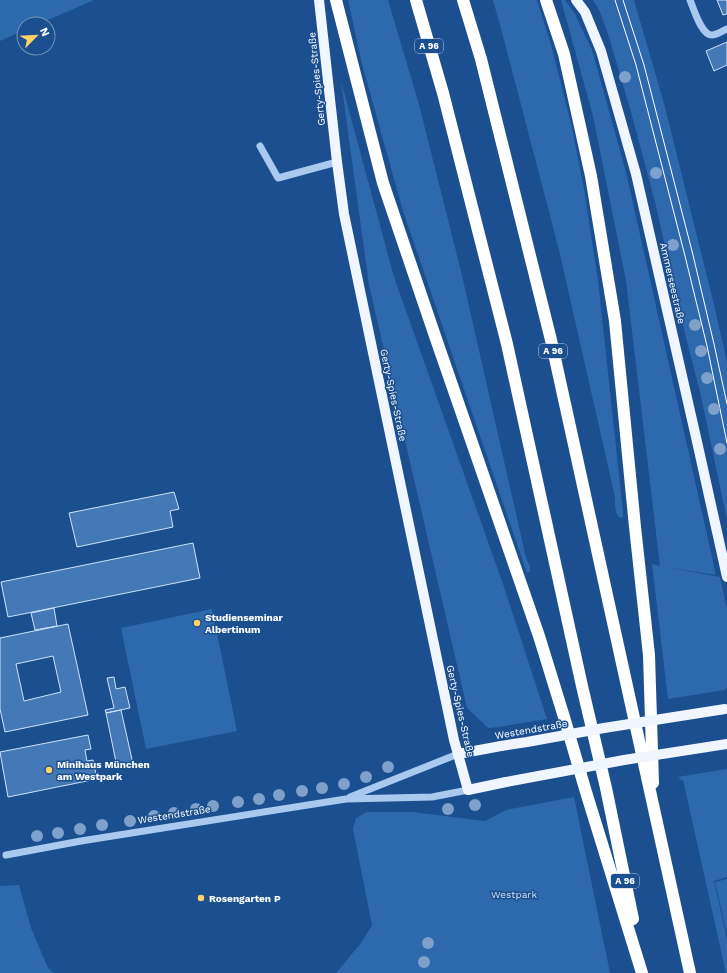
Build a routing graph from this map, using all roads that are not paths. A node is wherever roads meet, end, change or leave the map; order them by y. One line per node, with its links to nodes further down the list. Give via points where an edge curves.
1 (319, 0): 10 (main road, Gerty-Spies-Straße)
2 (336, 0): 19 (highway, via 383,184 539,636)
3 (416, 0): 19 (highway, A 96, via 443,93 507,344 606,788)
4 (463, 0): 17 (highway, A 96, via 481,59 551,340)
5 (546, 0): 17 (highway, via 564,54 591,176 615,321 650,656)
6 (576, 0): 11 (main road, Ammerseestraße, via 585,12 601,51 636,174)
7 (690, 0): 8 (lane, via 705,32 710,35)
8 (727, 29)
9 (260, 146): 10 (lane, via 278,178)
10 (337, 162): 14 (main road, Gerty-Spies-Straße, via 344,214)
11 (727, 577)
12 (726, 709): 14 (main road, Westendstraße, bridge)
13 (727, 744): 15 (main road, Westendstraße, bridge, via 624,760)
14 (458, 754): 15 (main road, Gerty-Spies-Straße); 16 (lane, Westendstraße)
15 (468, 790): 16 (lane, Westendstraße, via 432,797)
16 (346, 798): 18 (lane, Westendstraße)
17 (654, 811): 20 (highway, A 96)
18 (6, 855)
19 (643, 973)
20 (690, 973)

